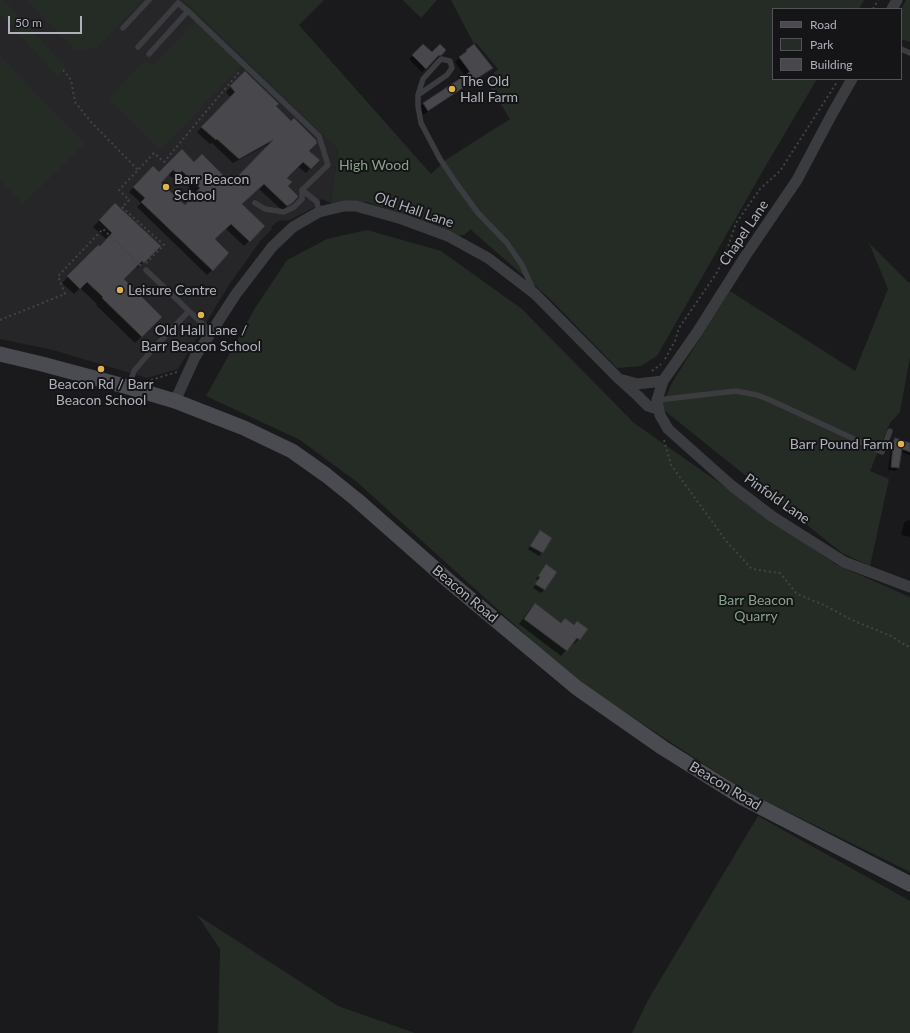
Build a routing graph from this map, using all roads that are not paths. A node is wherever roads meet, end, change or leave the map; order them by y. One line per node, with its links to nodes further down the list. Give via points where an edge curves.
1 (149, 0): 4 (lane)
2 (177, 2): 3 (lane); 5 (lane)
3 (188, 11): 6 (lane); 9 (lane, via 319,136 328,165)
4 (123, 28)
5 (138, 47)
6 (148, 54)
7 (851, 80): 19 (street, Chapel Lane, via 797,180)
8 (418, 95): 8 (lane, via 423,79 441,59 450,61 452,68 447,75); 13 (lane, via 421,123 440,159 478,213 507,243 522,265)
9 (302, 190): 10 (lane, via 302,199 284,212 265,209); 11 (lane, via 317,202)
10 (255, 203)
11 (319, 212): 13 (street, Old Hall Lane, via 356,206 402,218 448,236 488,258); 15 (street, Old Hall Lane, via 292,227 272,247)
12 (146, 270): 14 (lane)
13 (535, 294): 17 (street, Old Hall Lane)
14 (189, 311): 15 (lane); 18 (lane, via 150,351 134,371)
15 (211, 332): 20 (street, Old Hall Lane, via 195,357)
16 (0, 354): 18 (main road, Beacon Road)
17 (618, 378): 19 (street, Old Hall Lane, via 637,384); 21 (street, Old Hall Lane, via 648,406 654,408)
18 (130, 381): 20 (main road, Beacon Road)
19 (664, 381): 21 (street, Chapel Lane)
20 (174, 401): 24 (main road, Beacon Road, via 244,428 292,451 358,500 450,582 577,688 663,748 741,797)
21 (658, 404): 22 (lane, via 736,391 757,395 882,452); 23 (street, Pinfold Lane, via 660,415 668,429 732,486 780,521 844,562)
22 (890, 430)
23 (910, 587)
24 (910, 884)

